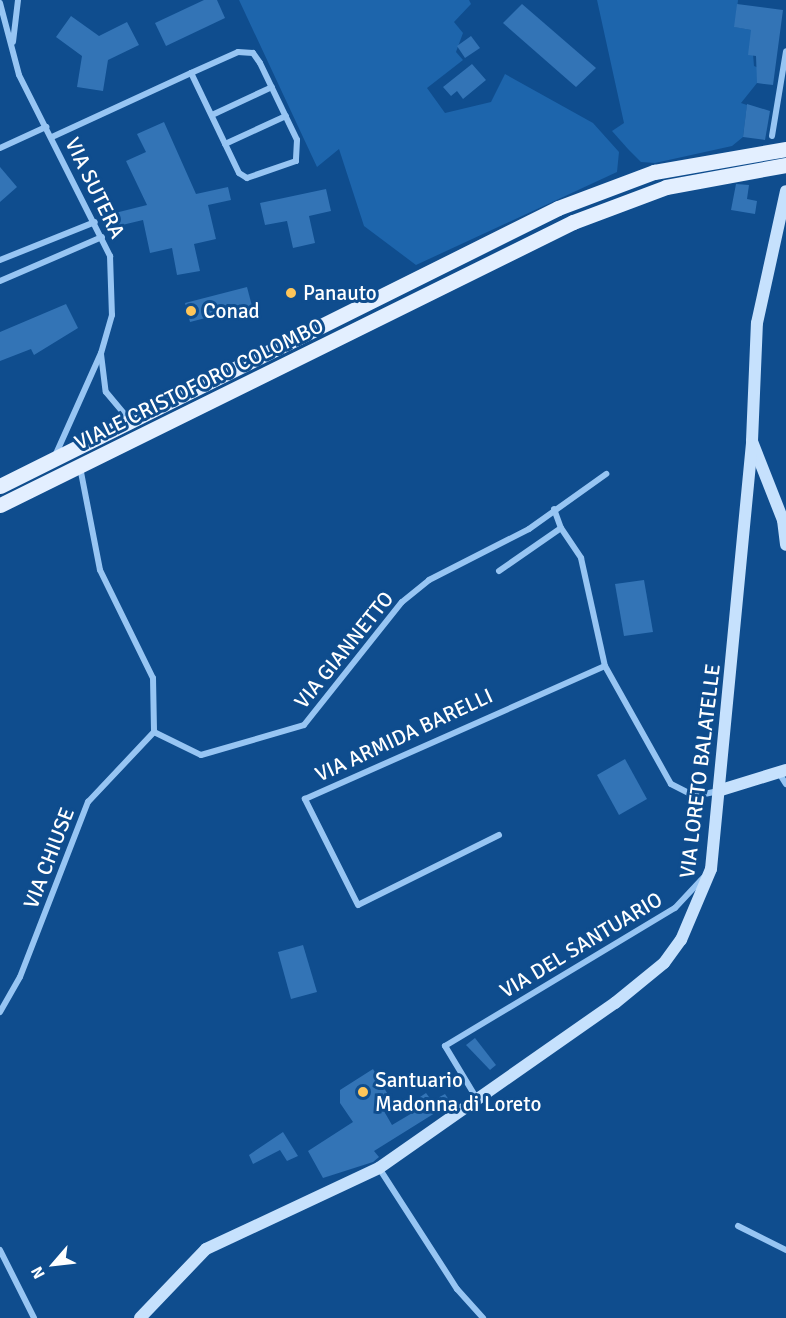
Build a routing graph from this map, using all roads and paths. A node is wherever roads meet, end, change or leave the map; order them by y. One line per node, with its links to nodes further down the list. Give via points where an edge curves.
1 (18, 0): 3 (street)
2 (0, 3): 3 (street, VIA SUTERA)
3 (12, 45): 9 (street, VIA SUTERA, via 20,75)
4 (786, 51): 10 (street)
5 (191, 73): 6 (street, via 238,52 253,53); 7 (street); 11 (street)
6 (272, 87): 7 (street); 8 (street)
7 (212, 115): 12 (street)
8 (286, 116): 12 (street); 12 (street, via 297,140 296,161 247,178)
9 (46, 127): 11 (street, VIA SUTERA); 13 (street)
10 (772, 136)
11 (52, 138): 17 (street, VIA SUTERA)
12 (225, 144)
13 (0, 148)
14 (786, 149): 22 (main road, VIALE CRISTOFORO COLOMBO, via 706,159 604,189)
15 (786, 165): 25 (main road, VIALE CRISTOFORO COLOMBO, via 666,187 584,217)
16 (786, 191): 23 (street, VIA LORETO BALATELLE, via 757,323)
17 (95, 222): 18 (street, VIA SUTERA); 19 (street)
18 (102, 237): 20 (street); 21 (street, VIA SUTERA, via 110,256 112,315)
19 (0, 260)
20 (0, 281)
21 (101, 353): 22 (street, via 106,392); 24 (street, VIA SUTERA)
22 (130, 421): 24 (main road, VIALE CRISTOFORO COLOMBO)
23 (752, 441): 31 (street, via 783,520); 36 (street, VIA LORETO BALATELLE)
24 (53, 460): 27 (main road, VIALE CRISTOFORO COLOMBO)
25 (80, 466): 28 (main road, VIALE CRISTOFORO COLOMBO); 34 (street, via 100,570 153,678)
26 (606, 474): 29 (street, VIA GIANNETTO)
27 (0, 486)
28 (0, 505)
29 (554, 509): 30 (street); 34 (street, VIA GIANNETTO, via 529,529 429,580 402,602 304,725 201,755)
30 (561, 528): 32 (street); 33 (street, via 581,558)
31 (786, 545)
32 (499, 571)
33 (604, 666): 36 (street, via 671,784 695,796); 37 (street, VIA ARMIDA BARELLI, via 305,799 358,904)
34 (154, 732): 39 (street, VIA CHIUSE, via 88,802 20,977)
35 (784, 776): 36 (street)
36 (722, 790): 38 (street, VIA LORETO BALATELLE)
37 (499, 835)
38 (711, 868): 40 (street, VIA LORETO BALATELLE, via 697,913 664,963); 40 (street, VIA DEL SANTUARIO, via 675,908 445,1046)
39 (0, 1012)
40 (477, 1099): 41 (street, VIA LORETO BALATELLE)
41 (379, 1168): 45 (street, VIA LORETO BALATELLE, via 227,1236 185,1268); 48 (street, via 457,1289)
42 (738, 1226): 44 (street)
43 (0, 1250): 46 (street)
44 (786, 1250)
45 (143, 1314): 47 (street)
46 (34, 1318)
47 (134, 1318)
48 (483, 1318)

